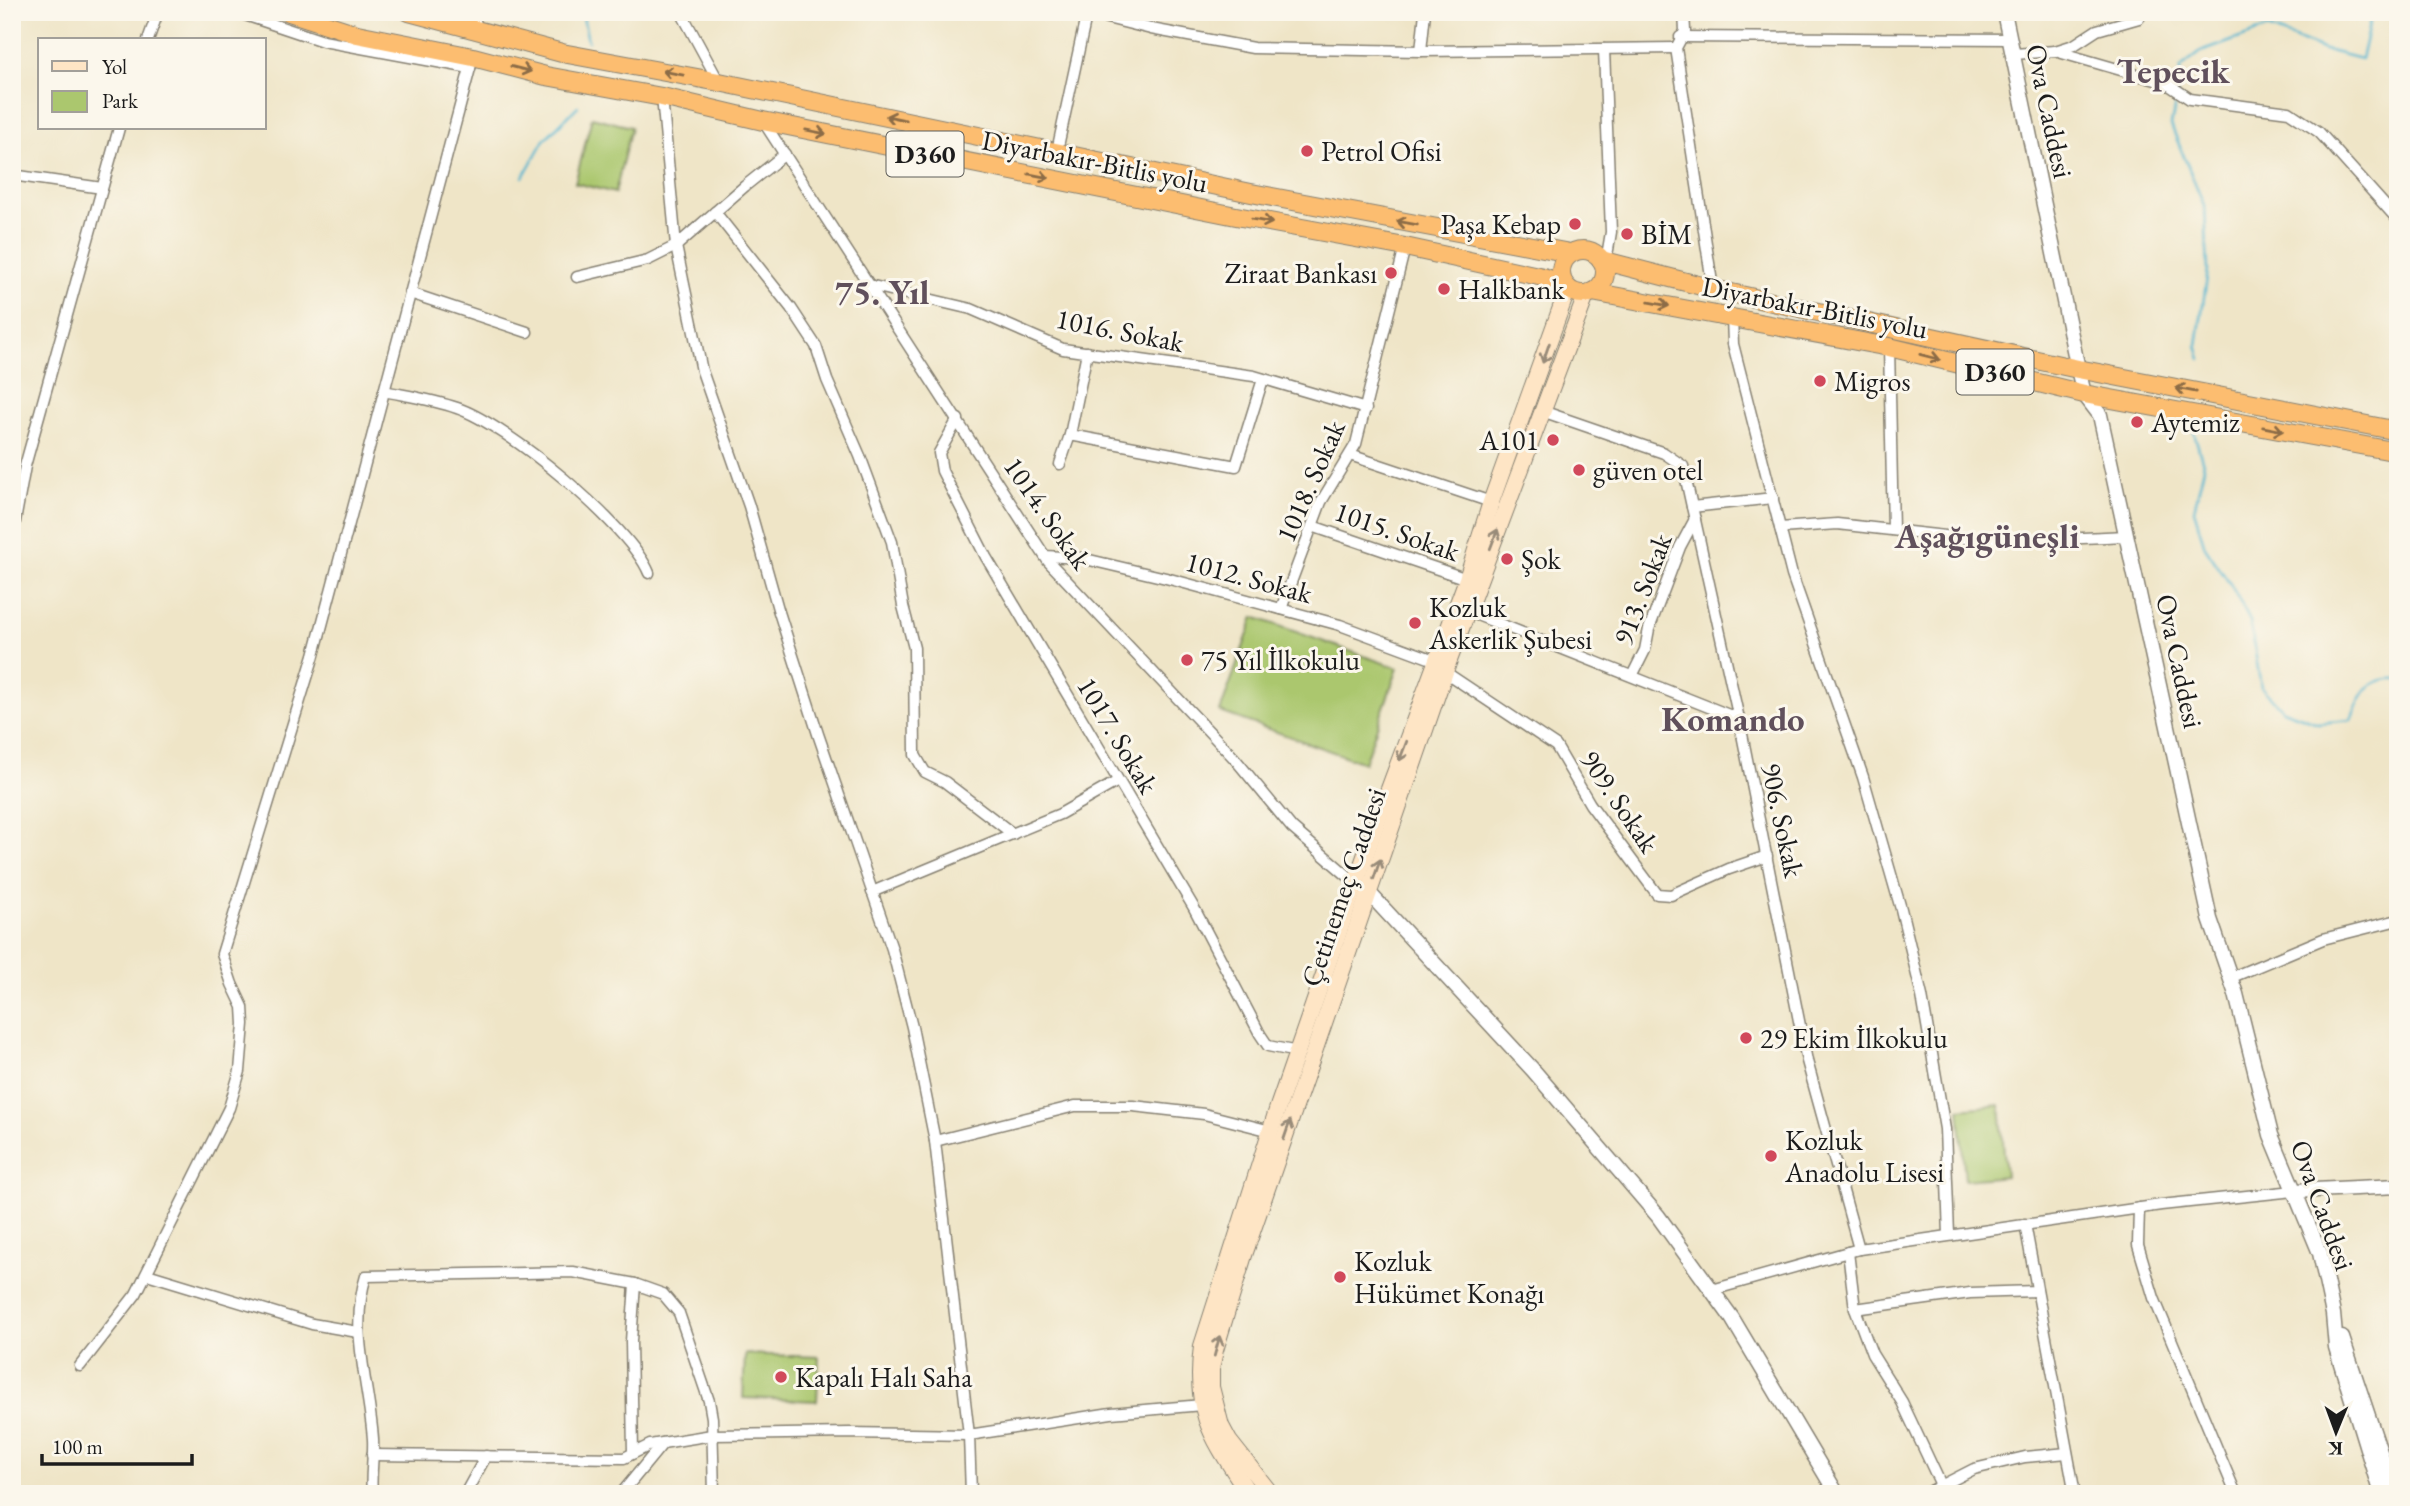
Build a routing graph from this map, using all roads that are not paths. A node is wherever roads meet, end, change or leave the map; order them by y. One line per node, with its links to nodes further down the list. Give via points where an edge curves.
1 (158, 12): 12 (street)
2 (236, 12): 19 (street, via 323,41)
3 (289, 12): 19 (highway, Diyarbakır-Bitlis yolu / D360)
4 (409, 12): 11 (highway, Diyarbakır-Bitlis yolu / D360)
5 (681, 12): 20 (street)
6 (1424, 12): 16 (street)
7 (1684, 12): 14 (street, via 1685,31)
8 (2004, 12): 13 (street, Ova Caddesi)
9 (2143, 12): 17 (street, via 2139,18 2097,30)
10 (1087, 13): 16 (street, via 1253,48); 24 (street)
11 (475, 21): 20 (highway, Diyarbakır-Bitlis yolu / D360, one-way to 11, via 562,53)
12 (149, 38)
13 (2010, 39): 14 (street); 18 (street, Ova Caddesi)
14 (1678, 43): 15 (street); 37 (street)
15 (1604, 49): 16 (street); 33 (street, via 1611,232)
16 (1421, 51)
17 (2055, 51): 18 (street); 29 (street, via 2166,83 2190,99 2289,112 2319,132)
18 (2014, 54): 44 (street, Ova Caddesi)
19 (471, 62): 21 (highway, Diyarbakır-Bitlis yolu / D360, one-way to 21); 39 (street)
20 (719, 82): 24 (highway, Diyarbakır-Bitlis yolu / D360, one-way to 20)
21 (662, 97): 22 (highway, Diyarbakır-Bitlis yolu / D360); 30 (street)
22 (763, 121): 25 (street, 1014. Sokak); 31 (highway, Diyarbakır-Bitlis yolu / D360, one-way to 31)
23 (118, 130): 27 (street)
24 (1057, 151): 32 (highway, Diyarbakır-Bitlis yolu / D360, one-way to 24)
25 (785, 154): 28 (street); 35 (street, 1014. Sokak)
26 (12, 175): 27 (street)
27 (102, 188): 63 (street, via 25,466)
28 (715, 212): 30 (street); 73 (street, via 816,346 892,542 914,648 915,755 925,772)
29 (2398, 219)
30 (676, 246): 34 (street, via 648,260); 76 (street, via 702,371)
31 (1405, 247): 36 (highway, Diyarbakır-Bitlis yolu / D360); 48 (street, 1018. Sokak)
32 (1570, 253): 33 (highway, via 1585,250); 36 (highway, via 1560,272)
33 (1601, 260): 37 (highway, Diyarbakır-Bitlis yolu / D360); 38 (highway, via 1604,277)
34 (577, 277)
35 (869, 285): 43 (street, 1016. Sokak, via 971,309 1063,349); 50 (street, 1014. Sokak)
36 (1566, 286): 38 (highway, via 1576,293); 57 (main road, Çetinemeç Caddesi, one-way to 57)
37 (1713, 289): 44 (highway, Diyarbakır-Bitlis yolu / D360)
38 (1590, 292): 40 (highway, Diyarbakır-Bitlis yolu / D360, one-way to 40); 49 (main road, Çetinemeç Caddesi)
39 (411, 293): 41 (street); 46 (street)
40 (1732, 317): 42 (highway, Diyarbakır-Bitlis yolu / D360); 56 (street, via 1733,344)
41 (527, 332)
42 (1889, 347): 47 (highway, Diyarbakır-Bitlis yolu / D360, one-way to 47); 61 (street)
43 (1087, 352): 45 (street, 1016. Sokak); 52 (street)
44 (2078, 369): 47 (street, Ova Caddesi); 51 (highway, Diyarbakır-Bitlis yolu / D360, one-way to 44)
45 (1263, 379): 48 (street, 1016. Sokak); 52 (street, via 1236,466)
46 (384, 391): 65 (street, via 459,409 508,436 549,465 625,537); 88 (street, via 314,655 222,954 243,1007 240,1071 229,1108)
47 (2084, 394): 53 (highway, Diyarbakır-Bitlis yolu / D360, one-way to 53); 62 (street, Ova Caddesi, via 2101,415)
48 (1366, 409): 54 (street, 1018. Sokak)
49 (1542, 411): 58 (street, 906. Sokak, via 1664,453 1683,466); 68 (main road, Çetinemeç Caddesi, one-way to 49)
50 (958, 419): 64 (street, 1014. Sokak); 72 (street, 1017. Sokak, via 939,453 942,471 986,557)
51 (2398, 431)
52 (1070, 435): 55 (street)
53 (2398, 452)
54 (1350, 455): 57 (street); 59 (street, 1018. Sokak)
55 (1060, 464)
56 (1773, 498): 58 (street); 60 (street)
57 (1491, 502): 66 (main road, Çetinemeç Caddesi)
58 (1693, 513): 70 (street, 913. Sokak); 71 (street, 906. Sokak)
59 (1312, 526): 66 (street, 1015. Sokak); 67 (street, 1018. Sokak)
60 (1780, 528): 61 (street, via 1837,524); 86 (street, via 1863,777 1922,996 1945,1129)
61 (1893, 530): 62 (street, via 2039,540)
62 (2127, 536): 78 (street, Ova Caddesi, via 2210,919)
63 (12, 538)
64 (1045, 556): 67 (street, 1012. Sokak, via 1081,558); 75 (street, 1014. Sokak, via 1235,759 1293,828)
65 (649, 573)
66 (1467, 579): 69 (main road, Çetinemeç Caddesi)
67 (1280, 609): 69 (street, 1012. Sokak, via 1340,625)
68 (1467, 611): 69 (main road, Çetinemeç Caddesi); 70 (street)
69 (1441, 667): 74 (street, 909. Sokak, via 1556,746 1590,804 1657,894 1671,895); 75 (main road, Çetinemeç Caddesi)
70 (1632, 676): 71 (street)
71 (1738, 719): 74 (street, 906. Sokak)
72 (1118, 781): 73 (street); 79 (street, 1017. Sokak, via 1194,908 1260,1034 1268,1046)
73 (1013, 834): 76 (street)
74 (1767, 856): 87 (street, 906. Sokak, via 1807,1061)
75 (1362, 888): 79 (main road, Çetinemeç Caddesi); 90 (street, via 1542,1080 1658,1216); 111 (main road, Çetinemeç Caddesi, one-way to 75, via 1225,1434 1214,1404 1211,1369)
76 (872, 892): 81 (street, via 912,1027)
77 (2398, 920): 78 (street, via 2323,939)
78 (2230, 978): 83 (street, Ova Caddesi, via 2271,1135)
79 (1297, 1052): 80 (main road, Çetinemeç Caddesi)
80 (1271, 1131): 81 (street, via 1204,1114 1133,1106 1075,1106); 95 (main road, Çetinemeç Caddesi, via 1202,1346)
81 (935, 1141): 97 (street)
82 (2398, 1186): 83 (street)
83 (2294, 1191): 84 (street); 104 (street, Ova Caddesi, via 2320,1253 2336,1348)
84 (2138, 1208): 85 (street); 115 (street, via 2138,1245 2154,1298)
85 (2025, 1224): 86 (street); 91 (street)
86 (1948, 1234): 87 (street)
87 (1854, 1250): 90 (street); 92 (street, 906. Sokak)
88 (147, 1274): 93 (street, via 312,1324); 94 (street)
89 (635, 1284): 93 (street, via 573,1272 374,1274 366,1276); 96 (street, via 663,1294 679,1313 709,1401); 99 (street)
90 (1712, 1290): 112 (street)
91 (2037, 1291): 92 (street, via 1970,1293); 100 (street)
92 (1855, 1309): 103 (street, 906. Sokak, via 1872,1354 1902,1402)
93 (358, 1332): 101 (street)
94 (80, 1366)
95 (1202, 1405): 97 (street, via 1111,1413); 110 (main road, Çetinemeç Caddesi, via 1213,1438)
96 (712, 1435): 97 (street); 98 (street); 108 (street)
97 (969, 1435): 109 (street)
98 (663, 1443): 99 (street); 107 (street)
99 (633, 1453): 102 (street, via 624,1458)
100 (2067, 1453): 103 (street, via 1974,1469); 114 (street)
101 (372, 1455): 102 (street); 105 (street)
102 (486, 1456): 106 (street)
103 (1941, 1485): 113 (street)
104 (2391, 1488)
105 (372, 1494)
106 (465, 1494)
107 (621, 1494)
108 (713, 1494)
109 (971, 1494)
110 (1249, 1494)
111 (1271, 1494)
112 (1837, 1494)
113 (1925, 1494)
114 (2075, 1494)
115 (2236, 1494)

